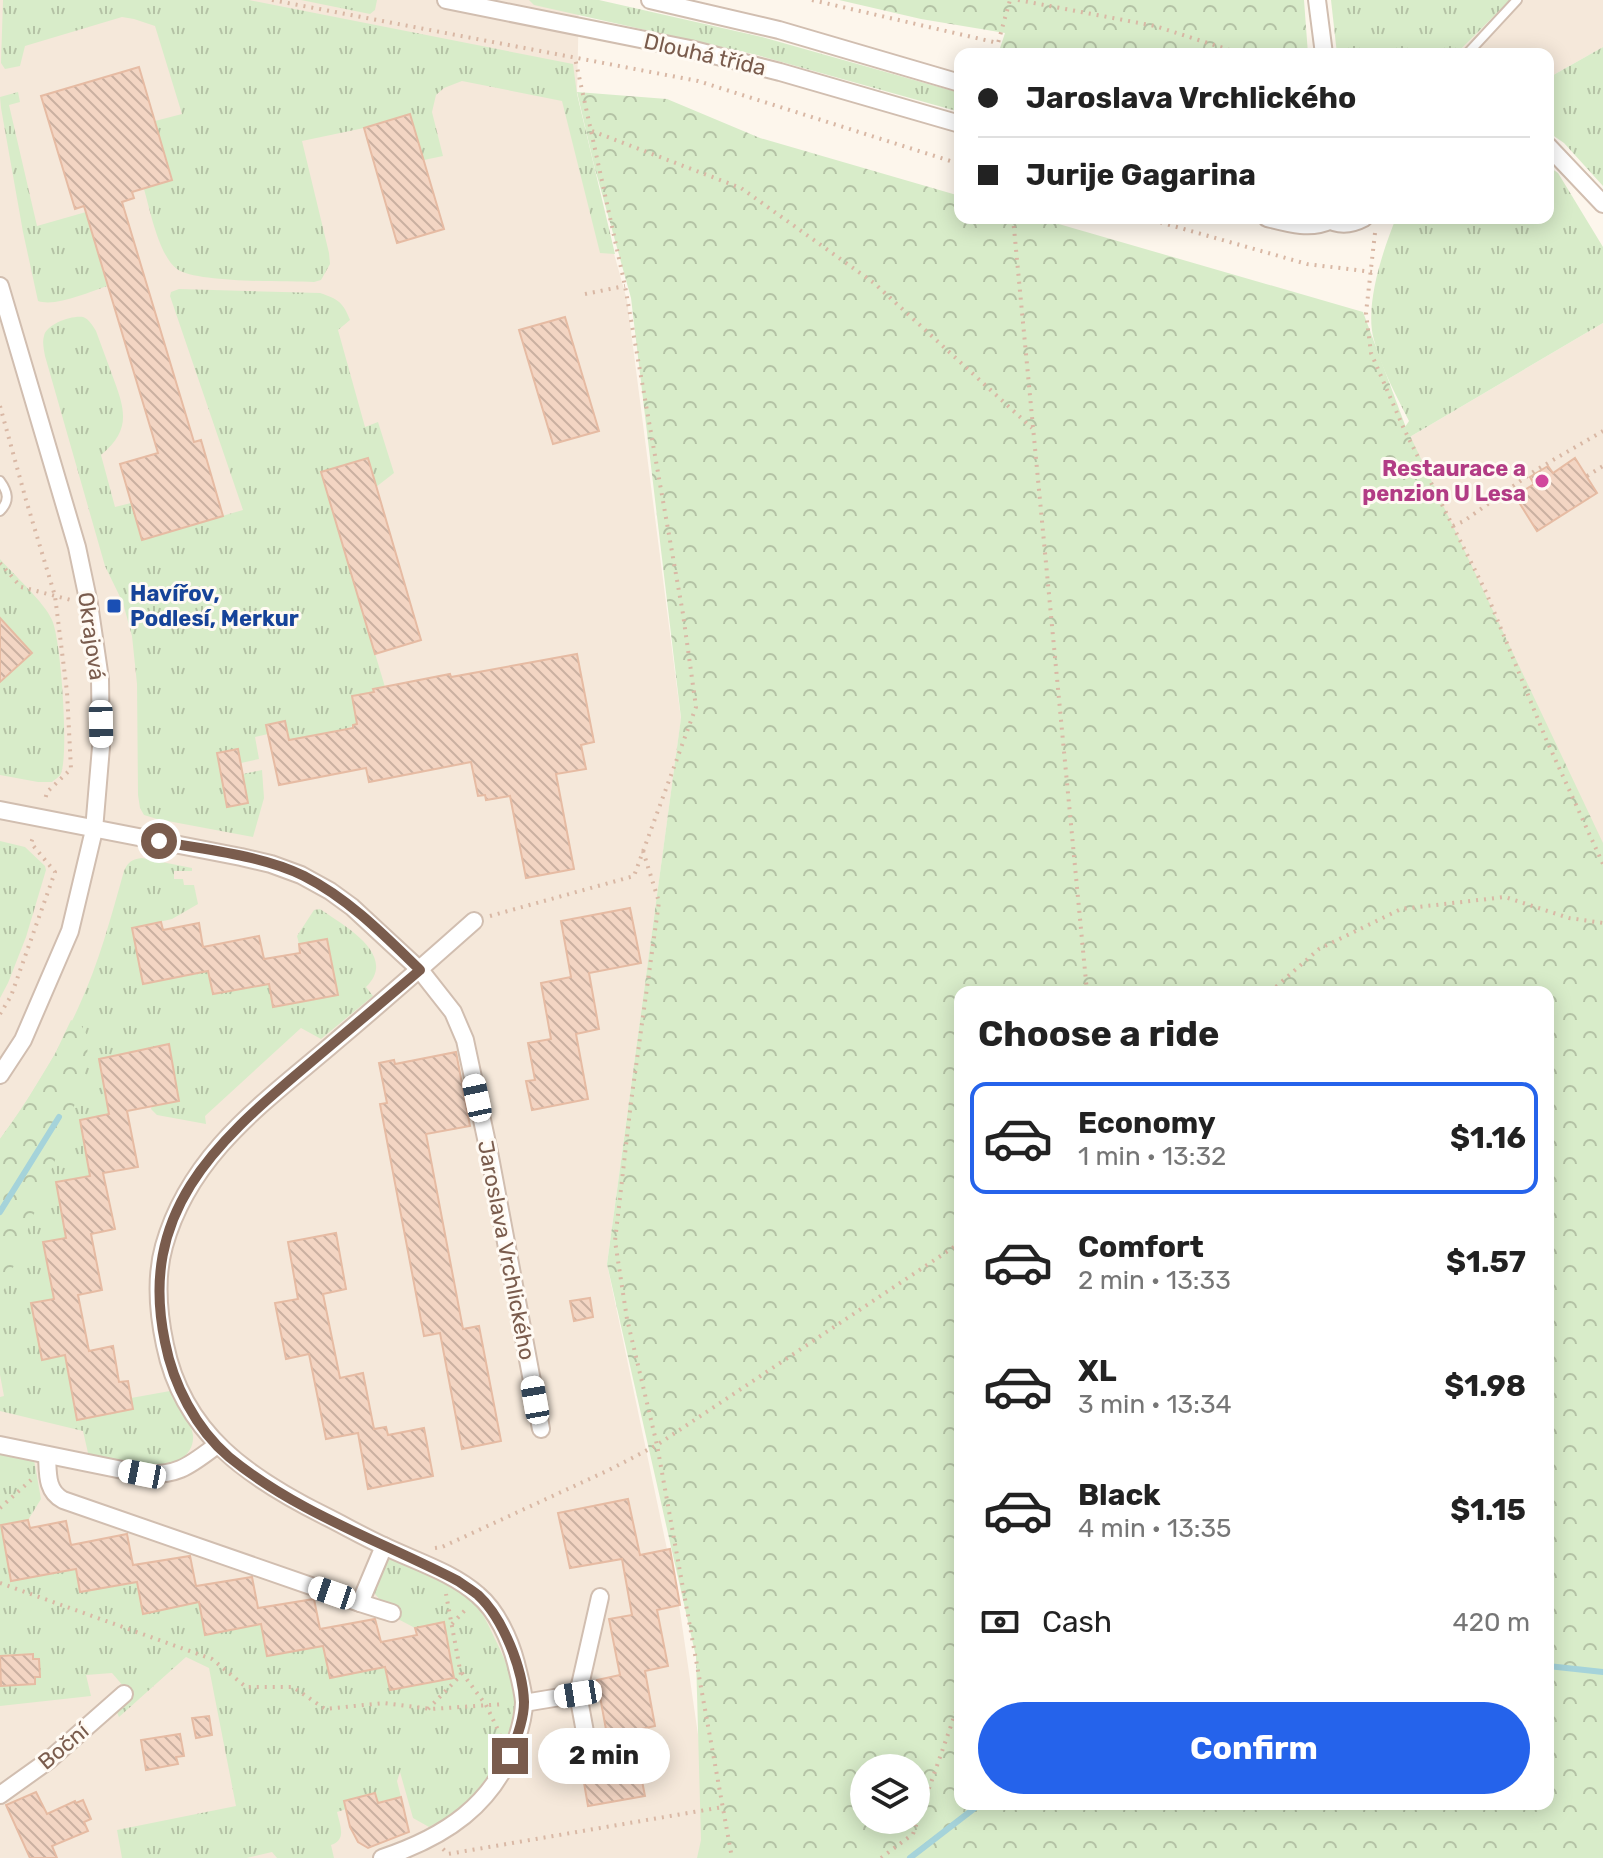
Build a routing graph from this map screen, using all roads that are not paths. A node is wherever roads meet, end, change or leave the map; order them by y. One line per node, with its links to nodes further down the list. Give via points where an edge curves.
1 (446, 0): 5 (street, Dlouhá třída)
2 (650, 0): 8 (street, Dlouhá třída, via 779,30)
3 (1317, 0): 6 (street)
4 (1517, 0): 7 (lane)
5 (503, 6): 9 (street, Dlouhá třída, via 793,75)
6 (1323, 48)
7 (1473, 48)
8 (954, 81)
9 (954, 122)
10 (1554, 152): 11 (street)
11 (1603, 204)
12 (1300, 224): 13 (street)
13 (1321, 224)
14 (0, 286): 15 (street, Okrajová)
15 (5, 328): 19 (street, Okrajová, via 77,547 89,604 100,679)
16 (0, 481): 17 (lane, via 7,500)
17 (0, 511)
18 (0, 810): 19 (street, Jaroslava Vrchlického)
19 (94, 830): 21 (street, Jaroslava Vrchlického, via 241,857 301,875 352,907); 22 (street, Okrajová, via 70,931 23,1040)
20 (474, 921): 21 (street)
21 (420, 970): 23 (street, Jaroslava Vrchlického, via 453,1012 465,1040); 25 (street, via 246,1118 208,1159 178,1207 158,1280 163,1335 182,1394)
22 (0, 1075)
23 (541, 1429)
24 (0, 1445): 26 (street)
25 (217, 1445): 26 (street, via 178,1472 156,1475); 27 (street, via 269,1487)
26 (45, 1455): 29 (street, via 52,1491 63,1500)
27 (384, 1546): 29 (street); 33 (street, via 478,1595 514,1655)
28 (600, 1597): 32 (street)
29 (360, 1603): 30 (street)
30 (392, 1613)
31 (124, 1694): 35 (street, Boční)
32 (578, 1694): 33 (street); 34 (street)
33 (524, 1703): 36 (street, via 510,1756 477,1806 430,1838)
34 (585, 1732)
35 (0, 1795)
36 (382, 1858)

